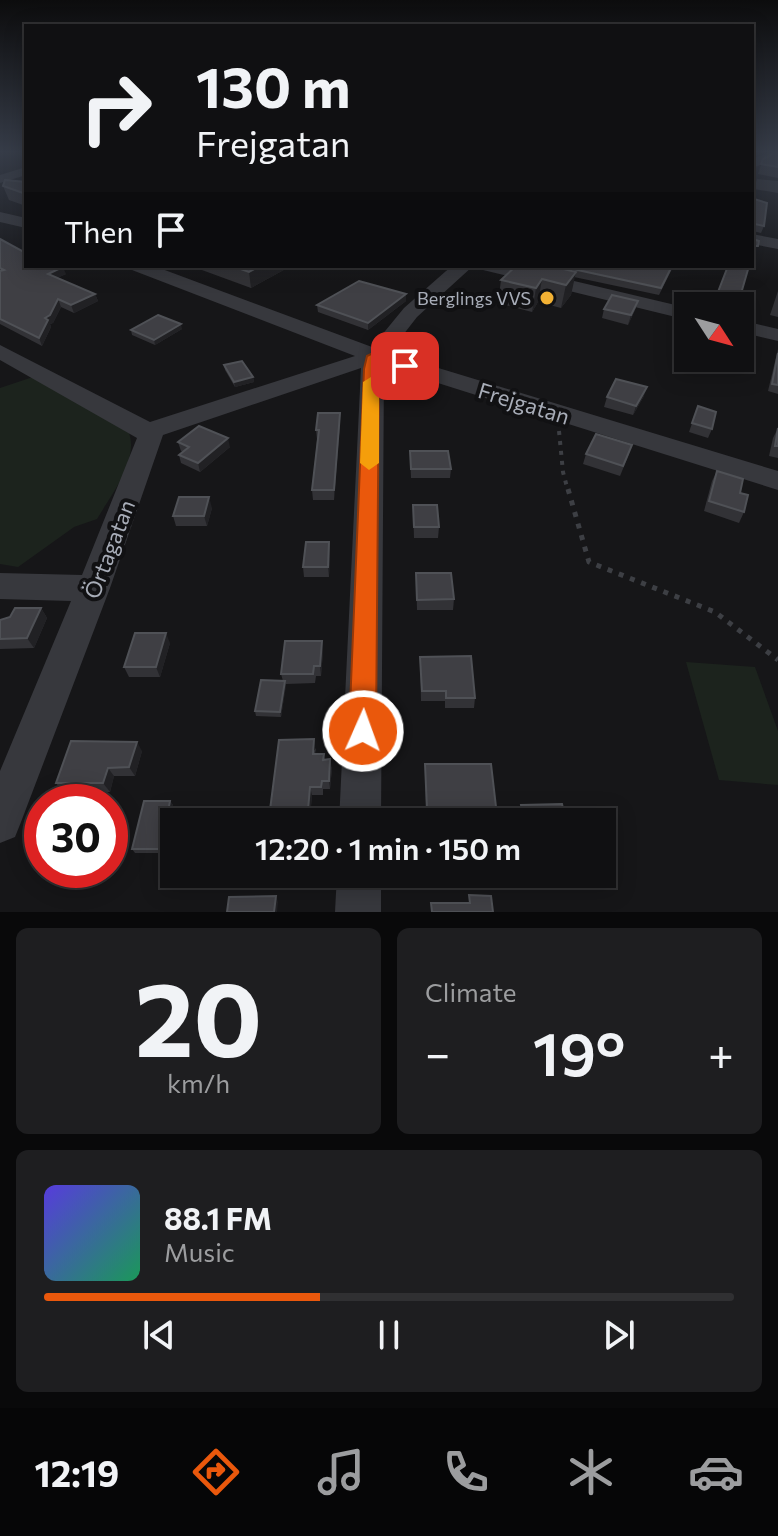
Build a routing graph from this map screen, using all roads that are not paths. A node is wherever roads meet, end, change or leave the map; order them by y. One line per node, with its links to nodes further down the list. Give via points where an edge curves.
1 (0, 217): 2 (street)
2 (24, 223)
3 (754, 239): 4 (street)
4 (778, 244)
5 (143, 268): 12 (street, Frejgatan)
6 (462, 268): 12 (street)
7 (497, 268): 8 (street)
8 (674, 311)
9 (754, 329): 10 (street)
10 (778, 335)
11 (0, 351): 13 (street)
12 (375, 356): 13 (street); 14 (street, Frejgatan); 17 (street)
13 (147, 432): 16 (street, Örtagatan, via 150,441)
14 (778, 481)
15 (0, 586): 16 (street)
16 (94, 588): 18 (street, Örtagatan)
17 (360, 808)
18 (0, 822)
19 (359, 888): 20 (street)
20 (358, 912)

